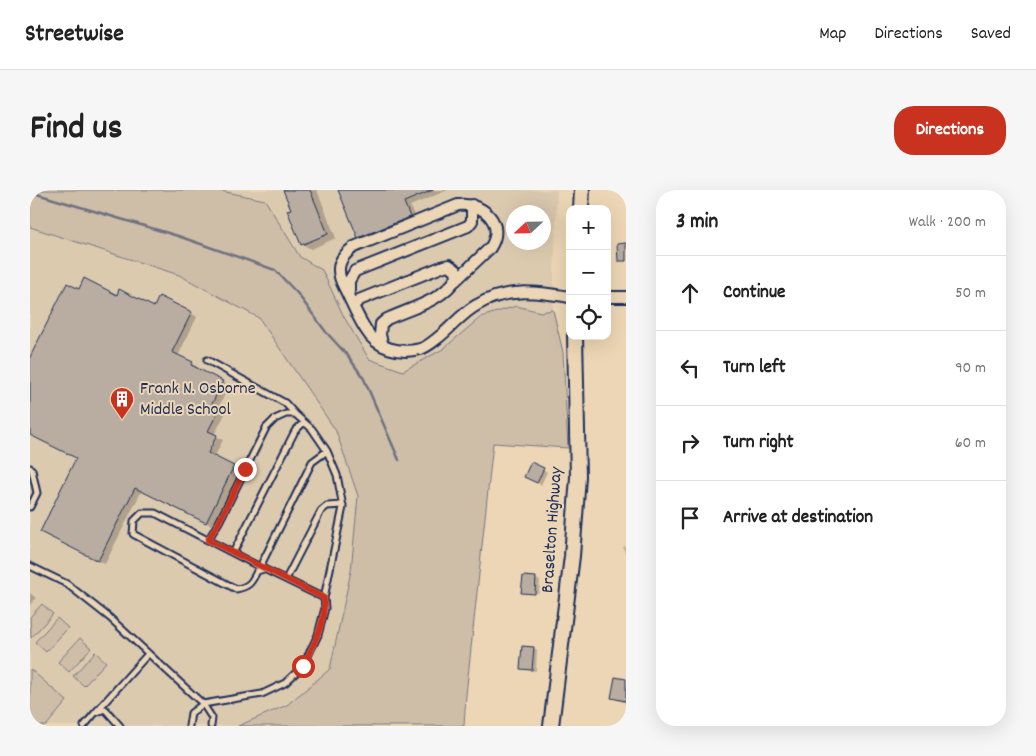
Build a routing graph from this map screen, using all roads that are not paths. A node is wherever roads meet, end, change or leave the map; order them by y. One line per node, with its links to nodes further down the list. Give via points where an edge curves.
1 (582, 190): 3 (main road)
2 (472, 205): 4 (street, via 488,213 493,222 495,242); 5 (street, via 472,221 468,226 355,271); 5 (street, via 458,205 354,247 345,254 339,269)
3 (581, 205)
4 (455, 281): 9 (street, via 456,270 449,265 359,300); 11 (street, via 439,296 387,318 381,324)
5 (346, 291): 9 (street)
6 (566, 296): 11 (street, via 528,291 503,294 477,305 422,349 398,351)
7 (626, 296): 8 (street)
8 (611, 297)
9 (354, 305): 11 (street, via 366,331)
10 (575, 340): 32 (main road, Braselton Highway, via 578,477 572,556)
11 (383, 346)
12 (207, 360): 13 (lane, via 284,403)
13 (295, 414): 14 (lane); 19 (lane, via 275,419 266,428)
14 (304, 422): 15 (lane); 20 (lane, via 295,431)
15 (327, 451): 17 (lane, via 337,475); 22 (lane, via 312,462)
16 (30, 468): 18 (lane, via 37,493)
17 (343, 505): 23 (lane, via 326,506 320,511); 24 (lane)
18 (30, 507)
19 (208, 540): 20 (lane); 22 (lane, via 155,513 142,513 134,521 132,534 236,589 245,588)
20 (233, 552): 22 (lane)
21 (30, 566): 25 (lane, via 67,584)
22 (262, 568): 23 (lane)
23 (286, 579): 24 (lane)
24 (324, 598): 26 (lane, via 325,608 318,635 303,666 285,684 262,694)
25 (148, 654): 26 (lane); 27 (lane)
26 (203, 704): 30 (lane, via 191,714); 31 (lane, via 212,718)
27 (95, 713): 28 (lane); 29 (lane, via 105,710)
28 (84, 726)
29 (120, 726)
30 (189, 726)
31 (211, 726)
32 (551, 726)

